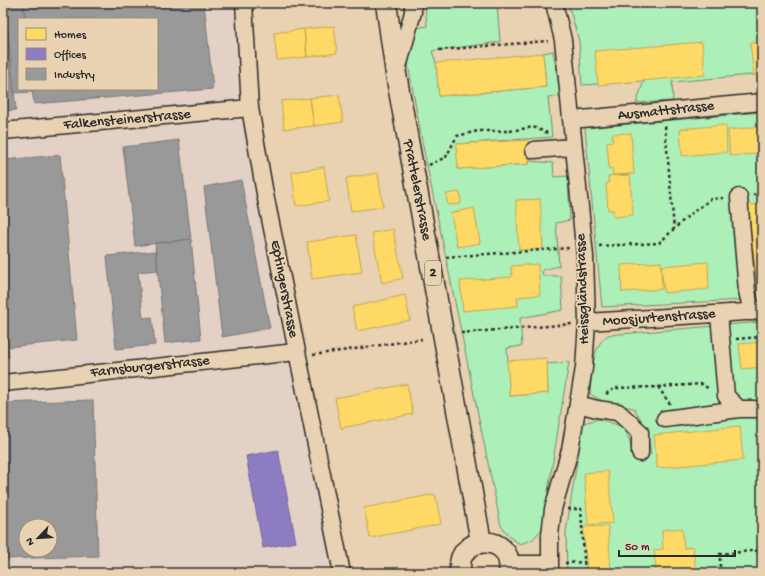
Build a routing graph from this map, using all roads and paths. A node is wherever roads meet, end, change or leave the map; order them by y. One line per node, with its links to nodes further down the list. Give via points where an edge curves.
1 (244, 3): 9 (street, Eptingerstrasse)
2 (386, 3): 7 (main road, Prattelerstrasse / 2)
3 (413, 3): 7 (street, via 413,12)
4 (554, 3): 5 (street, Heissgländstrasse)
5 (563, 40): 6 (path); 11 (street, Heissgländstrasse)
6 (438, 50)
7 (396, 74): 16 (main road, Prattelerstrasse / 2)
8 (762, 102): 10 (street, Ausmattstrasse)
9 (250, 108): 12 (street, Falkensteinerstrasse); 29 (street, Eptingerstrasse)
10 (664, 111): 11 (street, Ausmattstrasse); 19 (path)
11 (571, 120): 13 (street, Heissgländstrasse)
12 (3, 131)
13 (573, 148): 14 (street); 20 (street, Heissgländstrasse)
14 (557, 149): 15 (street); 16 (path, via 549,132 533,127 510,131 478,131 458,136 446,157 431,165)
15 (534, 150)
16 (413, 168): 21 (main road, Prattelerstrasse / 2)
17 (762, 194): 18 (path)
18 (739, 196): 19 (path, via 712,199); 22 (street, via 747,291)
19 (674, 229): 20 (path, via 659,243)
20 (584, 247): 21 (path); 24 (street, Heissgländstrasse)
21 (430, 259): 40 (main road, Prattelerstrasse / 2)
22 (757, 312): 23 (street, Moosjurtenstrasse)
23 (719, 314): 24 (street, Moosjurtenstrasse); 28 (street)
24 (587, 322): 25 (path, Moosjurtenstrasse); 33 (street, Heissgländstrasse, via 584,368)
25 (461, 333)
26 (762, 337): 28 (path)
27 (422, 338): 29 (path)
28 (721, 341): 32 (street)
29 (297, 354): 30 (street, Farnsburgerstrasse); 45 (street, Eptingerstrasse)
30 (3, 383)
31 (658, 387): 32 (path, via 702,384); 34 (path, via 615,388 602,396); 37 (path, via 670,404)
32 (726, 396): 35 (street)
33 (578, 404): 34 (street); 39 (street, Heissgländstrasse, via 570,450)
34 (597, 409): 38 (street, via 618,412 640,432)
35 (739, 409): 36 (street); 37 (street)
36 (762, 409)
37 (668, 419)
38 (640, 452)
39 (553, 509): 43 (street, Heissgländstrasse); 46 (path, via 581,509)
40 (482, 542): 42 (main road, via 500,547 508,556); 44 (main road, via 467,549)
41 (762, 550): 47 (path, via 720,554)
42 (509, 568): 43 (street)
43 (549, 569)
44 (457, 572)
45 (342, 573)
46 (585, 573)
47 (720, 573)

